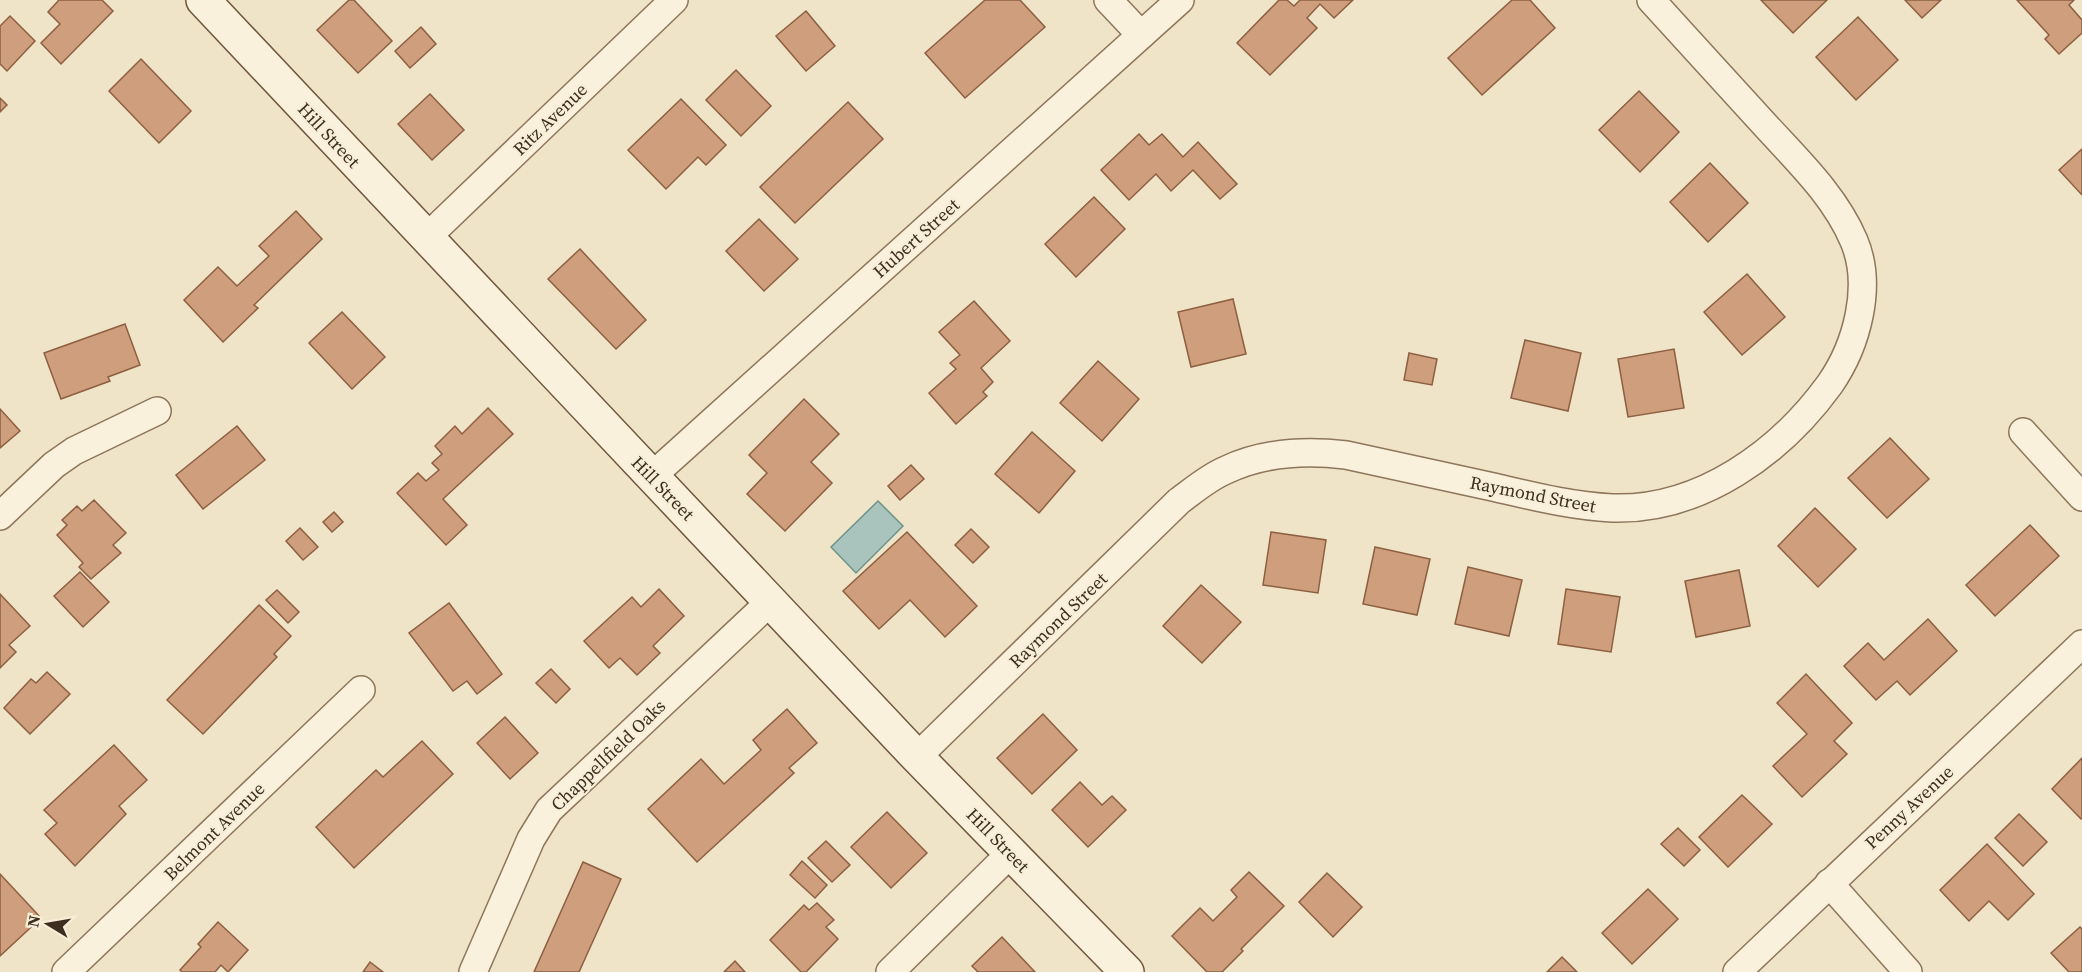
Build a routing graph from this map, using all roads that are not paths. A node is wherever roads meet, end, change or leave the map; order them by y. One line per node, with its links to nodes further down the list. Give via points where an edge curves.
1 (202, 0): 7 (street, Hill Street)
2 (674, 0): 7 (street, Ritz Avenue)
3 (1108, 0): 6 (street)
4 (1180, 0): 6 (street, Hubert Street)
5 (1651, 0): 16 (street, Raymond Street, via 1819,185 1854,240 1863,287 1849,348 1819,399 1790,429 1764,453 1707,489 1662,503 1614,508 1557,501 1346,455 1291,453 1246,461 1224,470 1179,501)
6 (1141, 35): 10 (street, Hubert Street)
7 (426, 238): 10 (street, Hill Street)
8 (157, 411): 12 (street, via 74,451)
9 (2023, 432): 11 (street)
10 (652, 476): 13 (street, Hill Street)
11 (2082, 497)
12 (0, 516)
13 (771, 601): 16 (street, Hill Street); 20 (street, Chappellfield Oaks, via 549,810 531,838)
14 (2082, 644): 18 (street, Penny Avenue)
15 (361, 690): 19 (street, Belmont Avenue)
16 (917, 757): 17 (street, Hill Street)
17 (1011, 853): 21 (street); 22 (street, Hill Street)
18 (1829, 883): 23 (street, Penny Avenue); 24 (street)
19 (66, 972)
20 (473, 972)
21 (890, 972)
22 (1126, 972)
23 (1737, 972)
24 (1908, 972)

